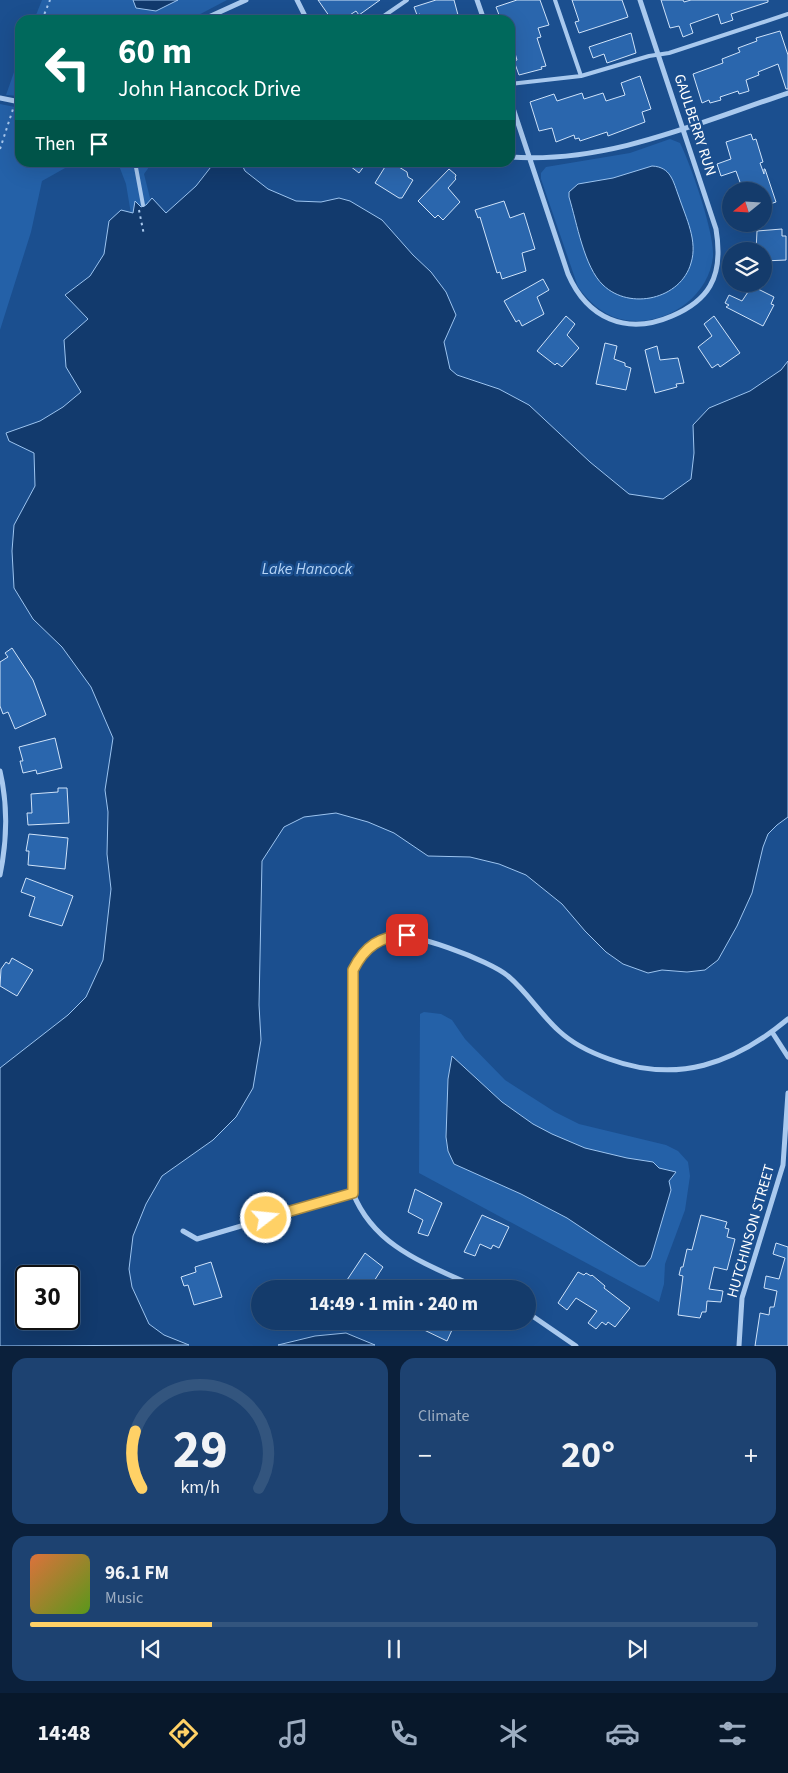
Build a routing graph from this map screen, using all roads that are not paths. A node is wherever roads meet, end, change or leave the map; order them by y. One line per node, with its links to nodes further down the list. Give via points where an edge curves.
1 (246, 0): 8 (street)
2 (296, 0): 9 (street)
3 (407, 0): 10 (lane)
4 (477, 0): 11 (street)
5 (555, 0): 13 (lane)
6 (640, 0): 12 (street, GAULBERRY RUN)
7 (788, 14): 12 (lane)
8 (213, 15)
9 (304, 15)
10 (385, 15)
11 (482, 15)
12 (659, 55): 13 (lane); 19 (street, GAULBERRY RUN)
13 (582, 76): 14 (lane)
14 (515, 83)
15 (788, 93): 19 (street)
16 (0, 98): 17 (street)
17 (15, 101)
18 (515, 114): 21 (street, GAULBERRY RUN)
19 (683, 128): 21 (street, via 604,151 569,157); 21 (street, GAULBERRY RUN, via 716,229 716,267 710,286 697,301 683,311 649,323 633,325 618,322 592,310 582,299 568,274)
20 (515, 156): 21 (street)
21 (530, 158)
22 (136, 167): 23 (lane)
23 (142, 206)
24 (0, 771): 25 (street, via 6,824)
25 (0, 876)
26 (788, 1019): 27 (street)
27 (772, 1032): 28 (street); 31 (street, via 735,1054 696,1068 670,1071 627,1065 592,1052 560,1032 507,975 479,958 407,935 388,936 360,957 353,970)
28 (788, 1058)
29 (788, 1093): 30 (street, HUTCHINSON STREET)
30 (786, 1165): 36 (street, HUTCHINSON STREET, via 742,1298)
31 (353, 1193): 32 (street, via 197,1238); 33 (street, via 358,1207 390,1244)
32 (183, 1230)
33 (462, 1280)
34 (536, 1318): 35 (street)
35 (576, 1346)
36 (739, 1346)

